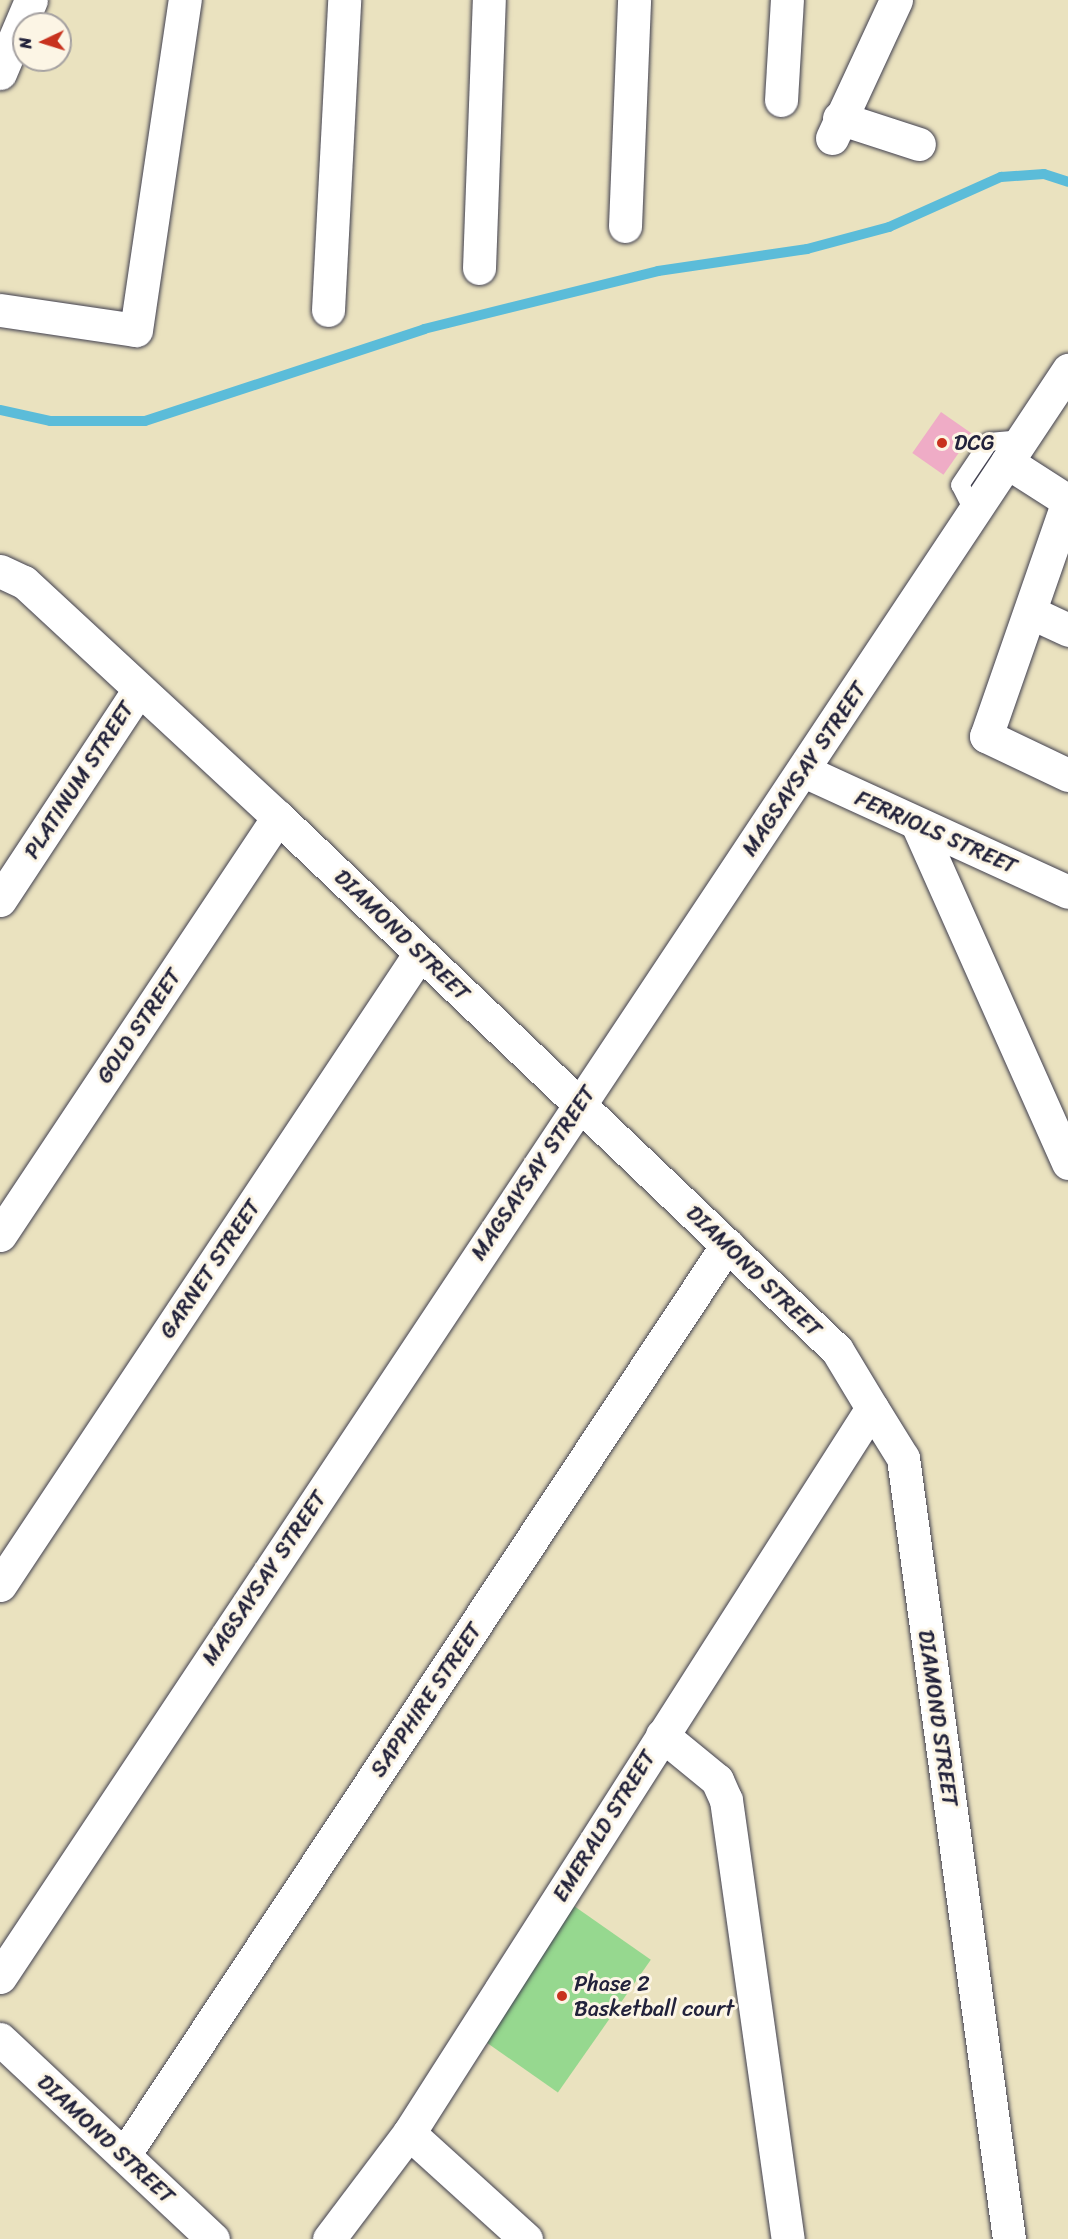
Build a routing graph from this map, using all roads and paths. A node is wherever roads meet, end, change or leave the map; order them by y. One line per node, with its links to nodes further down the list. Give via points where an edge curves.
1 (31, 0): 8 (street)
2 (185, 0): 14 (street, via 136,330)
3 (344, 0): 13 (street)
4 (489, 0): 12 (street)
5 (634, 0): 11 (street)
6 (787, 0): 9 (street)
7 (896, 0): 10 (street, via 836,128)
8 (0, 73)
9 (781, 100)
10 (918, 144)
11 (625, 226)
12 (479, 268)
13 (328, 309)
14 (0, 310)
15 (1068, 370): 16 (street, MAGSAYSAY STREET)
16 (1015, 450): 17 (street); 22 (street, MAGSAYSAY STREET)
17 (1068, 501): 19 (street)
18 (0, 571): 21 (street, DIAMOND STREET, via 24,582)
19 (1032, 613): 20 (street); 23 (street, via 986,736)
20 (1068, 630)
21 (138, 691): 24 (street, DIAMOND STREET); 27 (street, PLATINUM STREET)
22 (804, 771): 25 (street, FERRIOLS STREET); 29 (street, MAGSAYSAY STREET)
23 (1068, 774)
24 (278, 817): 28 (street, DIAMOND STREET); 31 (street, GOLD STREET)
25 (918, 826): 26 (street, FERRIOLS STREET); 30 (street)
26 (1068, 891)
27 (0, 900)
28 (420, 953): 29 (street, DIAMOND STREET); 34 (street, GARNET STREET)
29 (578, 1104): 32 (street, DIAMOND STREET); 36 (street, MAGSAYSAY STREET)
30 (1068, 1163)
31 (0, 1235)
32 (727, 1245): 33 (street, DIAMOND STREET, via 837,1350); 39 (street, SAPPHIRE STREET)
33 (873, 1408): 35 (street, EMERALD STREET); 44 (street, DIAMOND STREET, via 903,1458)
34 (0, 1585)
35 (662, 1735): 38 (street, EMERALD STREET); 43 (street, via 717,1780 726,1800)
36 (0, 1977)
37 (0, 2039): 39 (street, DIAMOND STREET)
38 (409, 2133): 41 (street, EMERALD STREET); 42 (street)
39 (124, 2155): 40 (street, DIAMOND STREET)
40 (213, 2239)
41 (329, 2239)
42 (526, 2239)
43 (788, 2239)
44 (1009, 2239)

